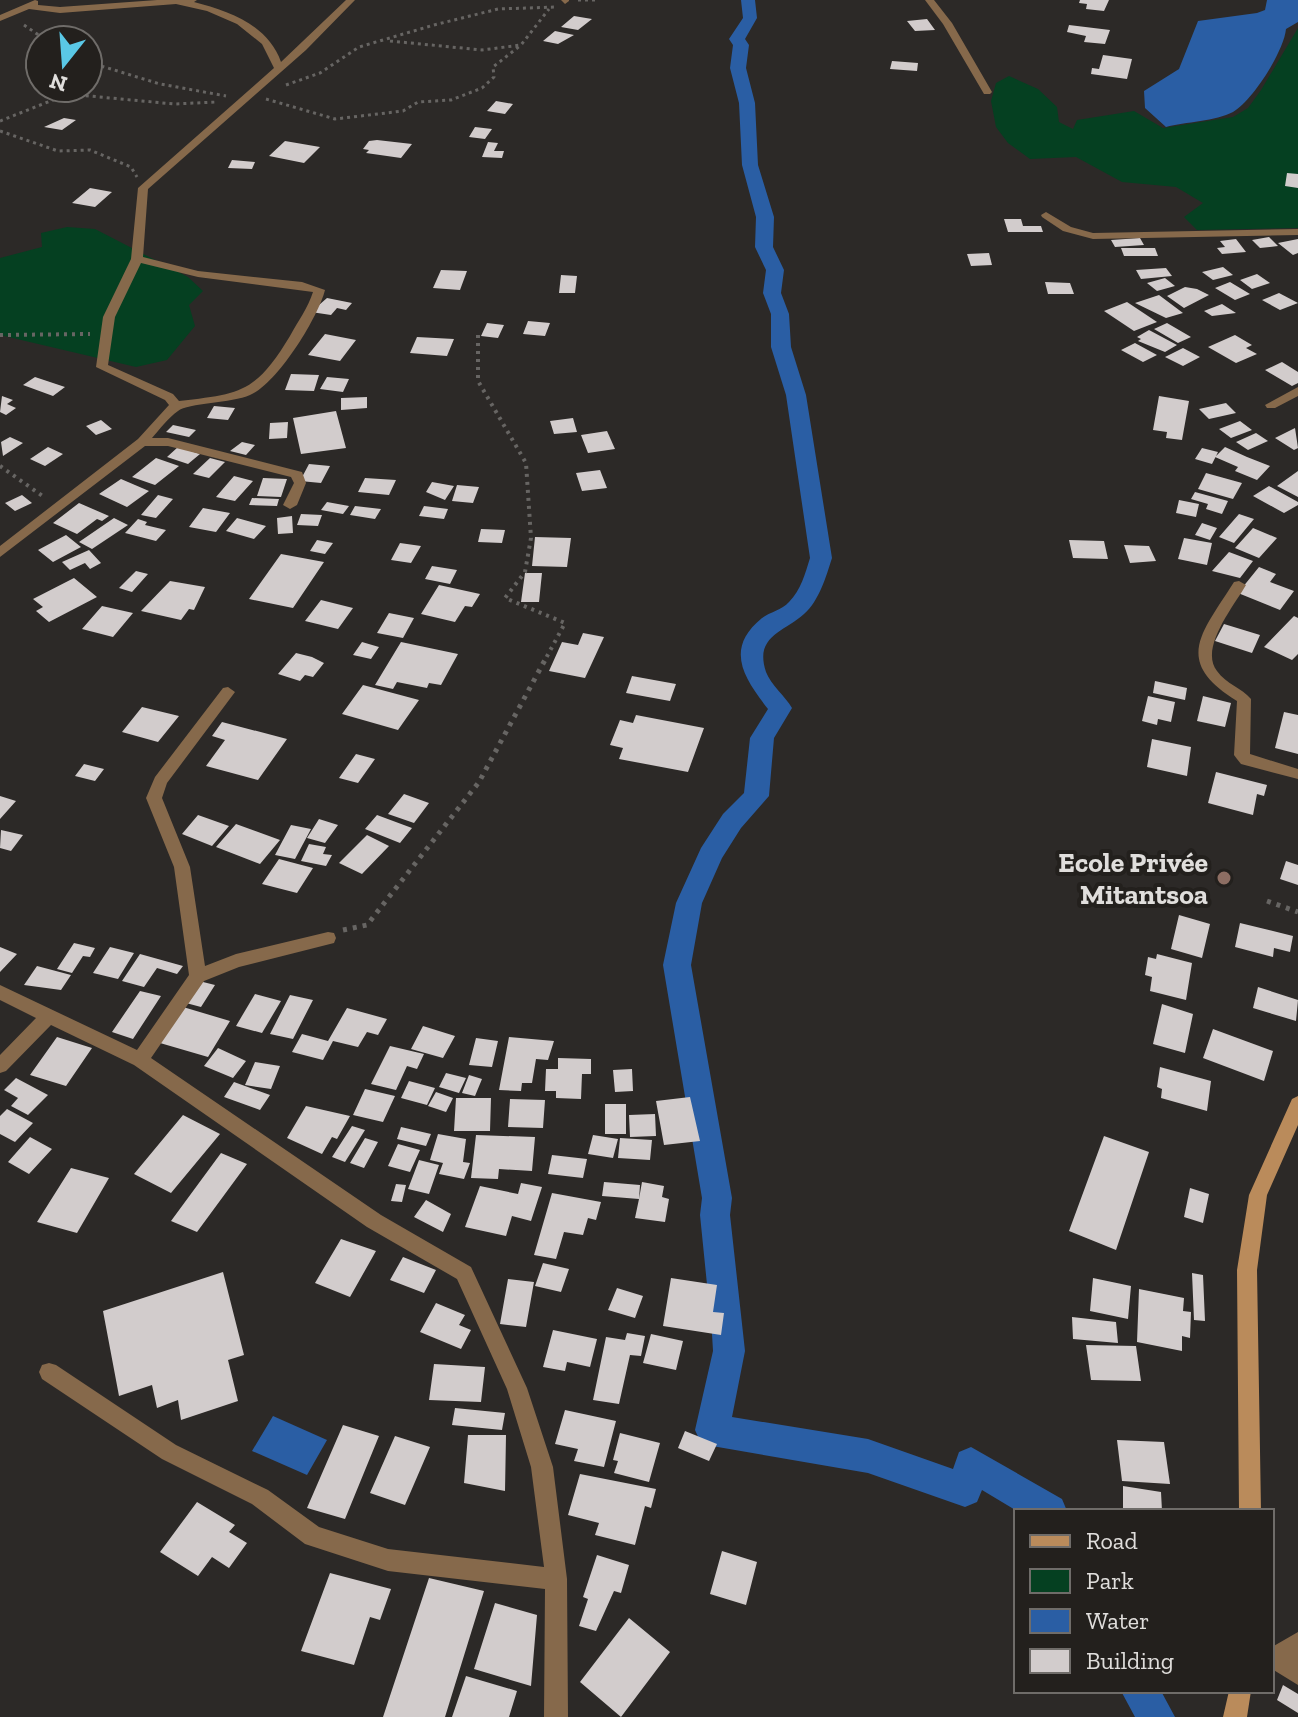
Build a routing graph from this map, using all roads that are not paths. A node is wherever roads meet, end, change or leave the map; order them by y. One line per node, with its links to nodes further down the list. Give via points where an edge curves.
1 (41, 0): 6 (street)
2 (193, 0): 5 (street)
3 (351, 0): 8 (street)
4 (929, 0): 9 (street)
5 (163, 2): 6 (street, via 60,10); 8 (street, via 194,4 239,22 263,39)
6 (28, 6): 7 (street)
7 (0, 18)
8 (279, 69): 12 (street, via 143,188)
9 (987, 92)
10 (1046, 215): 11 (street, via 1067,229 1093,236)
11 (1298, 232)
12 (137, 259): 14 (street, via 109,317 102,367); 14 (street, via 198,274 319,290 279,365 252,393)
13 (1298, 391): 15 (street)
14 (176, 405): 16 (street)
15 (1271, 405)
16 (142, 442): 17 (street, via 168,442 297,475 300,483); 18 (street)
17 (290, 505)
18 (0, 553)
19 (1239, 585): 21 (street, via 1203,651 1204,666 1216,683 1244,699 1246,760)
20 (228, 692): 23 (street, via 160,781 154,798 182,867)
21 (1298, 774)
22 (328, 938): 23 (street)
23 (198, 976): 26 (street)
24 (0, 992): 25 (street)
25 (50, 1015): 26 (street); 27 (street)
26 (140, 1060): 31 (street, via 374,1221 464,1273 511,1374 542,1467)
27 (0, 1066)
28 (1298, 1104): 30 (main road, via 1258,1195 1247,1270)
29 (49, 1372): 31 (street, via 169,1452 260,1497 313,1536 388,1560)
30 (1250, 1509)
31 (556, 1579): 36 (street)
32 (1298, 1643): 33 (street)
33 (1275, 1659): 34 (street)
34 (1298, 1674)
35 (1240, 1693): 37 (main road)
36 (556, 1717)
37 (1235, 1717)

